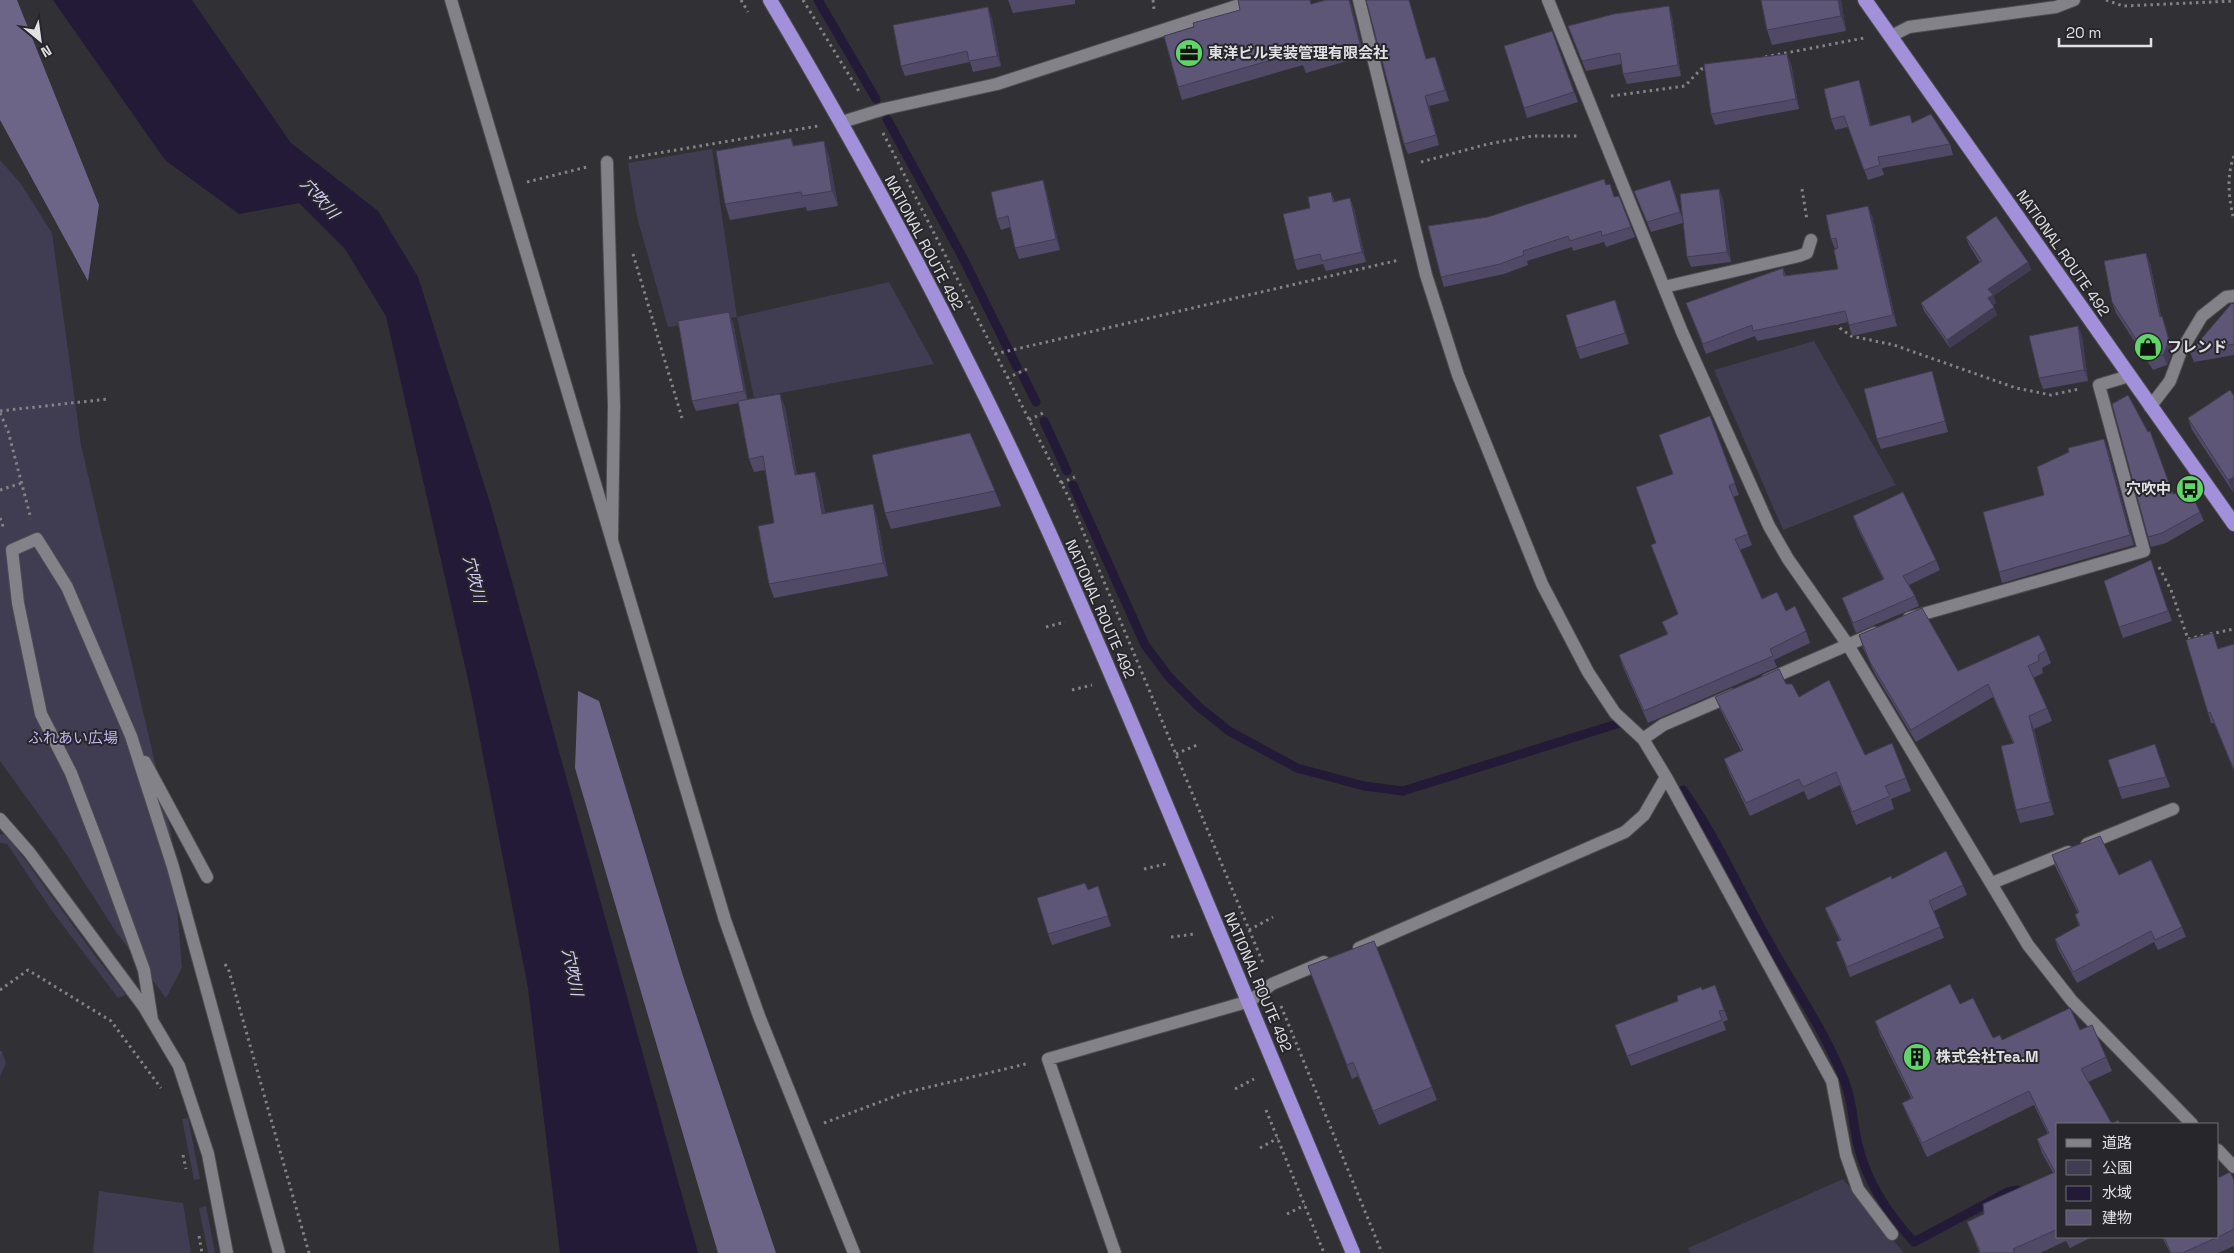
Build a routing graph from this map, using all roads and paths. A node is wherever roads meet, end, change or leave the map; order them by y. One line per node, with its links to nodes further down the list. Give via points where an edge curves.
1 (452, 0): 21 (street)
2 (770, 0): 15 (highway, NATIONAL ROUTE 492)
3 (1255, 0): 15 (street, via 997,84 884,109)
4 (1359, 0): 20 (street)
5 (1548, 0): 14 (street)
6 (1865, 0): 10 (highway, NATIONAL ROUTE 492)
7 (2074, 0): 10 (street, via 2056,7 1909,27)
8 (2106, 0): 9 (path, via 2123,6)
9 (2234, 1)
10 (1891, 36): 31 (highway, NATIONAL ROUTE 492)
11 (1866, 37): 12 (path)
12 (1759, 58)
13 (1711, 68): 14 (path, via 1701,70 1685,86)
14 (1588, 99): 17 (street)
15 (842, 122): 78 (highway, NATIONAL ROUTE 492, via 971,366 1032,494)
16 (823, 134): 19 (path, via 818,126)
17 (1602, 135): 20 (path, via 1532,136); 26 (street)
18 (2234, 156): 22 (path, via 2230,166)
19 (607, 162): 21 (path); 46 (street, via 614,406)
20 (1400, 167): 25 (street)
21 (507, 187): 46 (street)
22 (2234, 220)
23 (1811, 240): 26 (street, via 1807,253 1799,256)
24 (632, 247): 38 (path)
25 (1421, 255): 29 (path); 59 (street, via 1458,374 1542,584 1588,672 1614,713)
26 (1664, 287): 53 (street, via 1769,526)
27 (2234, 296): 35 (street, via 2226,297 2202,316 2181,351 2170,381)
28 (1840, 328): 33 (path, via 1851,336 1894,345 2016,388 2051,395)
29 (996, 353)
30 (1027, 369): 32 (path)
31 (2129, 376): 33 (street); 35 (highway, NATIONAL ROUTE 492)
32 (1007, 378)
33 (2099, 385): 47 (street)
34 (108, 399): 36 (path)
35 (2150, 407): 44 (highway, NATIONAL ROUTE 492)
36 (0, 412): 41 (path)
37 (1045, 412): 39 (path)
38 (682, 418)
39 (1029, 420)
40 (1075, 476): 42 (path)
41 (22, 483): 43 (path); 45 (path)
42 (1061, 483)
43 (0, 490)
44 (2234, 524)
45 (36, 539): 58 (street, via 67,587); 79 (street, via 12,550 18,603 41,714 71,773 104,859 144,970)
46 (612, 542): 88 (street, via 725,920)
47 (2144, 551): 51 (path, via 2156,561 2171,590 2188,639); 53 (street, via 1921,614)
48 (1062, 613): 49 (path)
49 (1065, 622): 50 (path); 52 (path)
50 (1046, 627)
51 (2234, 629)
52 (1069, 631)
53 (1848, 645): 59 (street, via 1663,725); 70 (street)
54 (1088, 676): 55 (path)
55 (1092, 684): 56 (path); 57 (path)
56 (1072, 690)
57 (1096, 693)
58 (131, 736): 69 (street); 102 (street, via 173,867)
59 (1643, 739): 62 (street)
60 (1197, 745): 61 (path)
61 (1176, 754)
62 (1666, 777): 78 (street, via 1644,815 1625,832 1272,984); 98 (street, via 1832,1081 1846,1155 1858,1189)
63 (2173, 809): 70 (street)
64 (0, 819): 79 (street, via 29,852)
65 (1163, 854): 66 (path)
66 (1167, 864): 67 (path); 68 (path)
67 (1144, 869)
68 (1170, 872)
69 (207, 877)
70 (1992, 883): 87 (street, via 2028,944 2072,1001)
71 (1272, 917): 73 (path)
72 (1192, 925): 74 (path)
73 (1249, 930)
74 (1195, 934): 75 (path); 76 (path)
75 (1171, 937)
76 (1199, 942)
77 (0, 990): 85 (path, via 28,970 111,1021)
78 (1250, 1001): 80 (street); 105 (highway, NATIONAL ROUTE 492)
79 (152, 1020): 101 (street, via 179,1066 208,1154)
80 (1048, 1059): 88 (path, via 904,1092); 104 (street)
81 (1250, 1070): 82 (path)
82 (1254, 1079): 83 (path); 84 (path)
83 (1257, 1087)
84 (1235, 1089)
85 (164, 1094)
86 (1264, 1104): 89 (path)
87 (2191, 1123)
88 (805, 1130): 103 (street)
89 (1278, 1138): 91 (path); 95 (path)
90 (180, 1145): 94 (path)
91 (1260, 1148)
92 (2219, 1151): 93 (street)
93 (2234, 1167)
94 (187, 1173)
95 (1305, 1205): 96 (path); 99 (path)
96 (1286, 1214)
97 (197, 1227): 100 (path)
98 (1892, 1234)
99 (1323, 1252)
100 (202, 1253)
101 (227, 1253)
102 (279, 1253)
103 (854, 1253)
104 (1115, 1253)
105 (1353, 1253)

